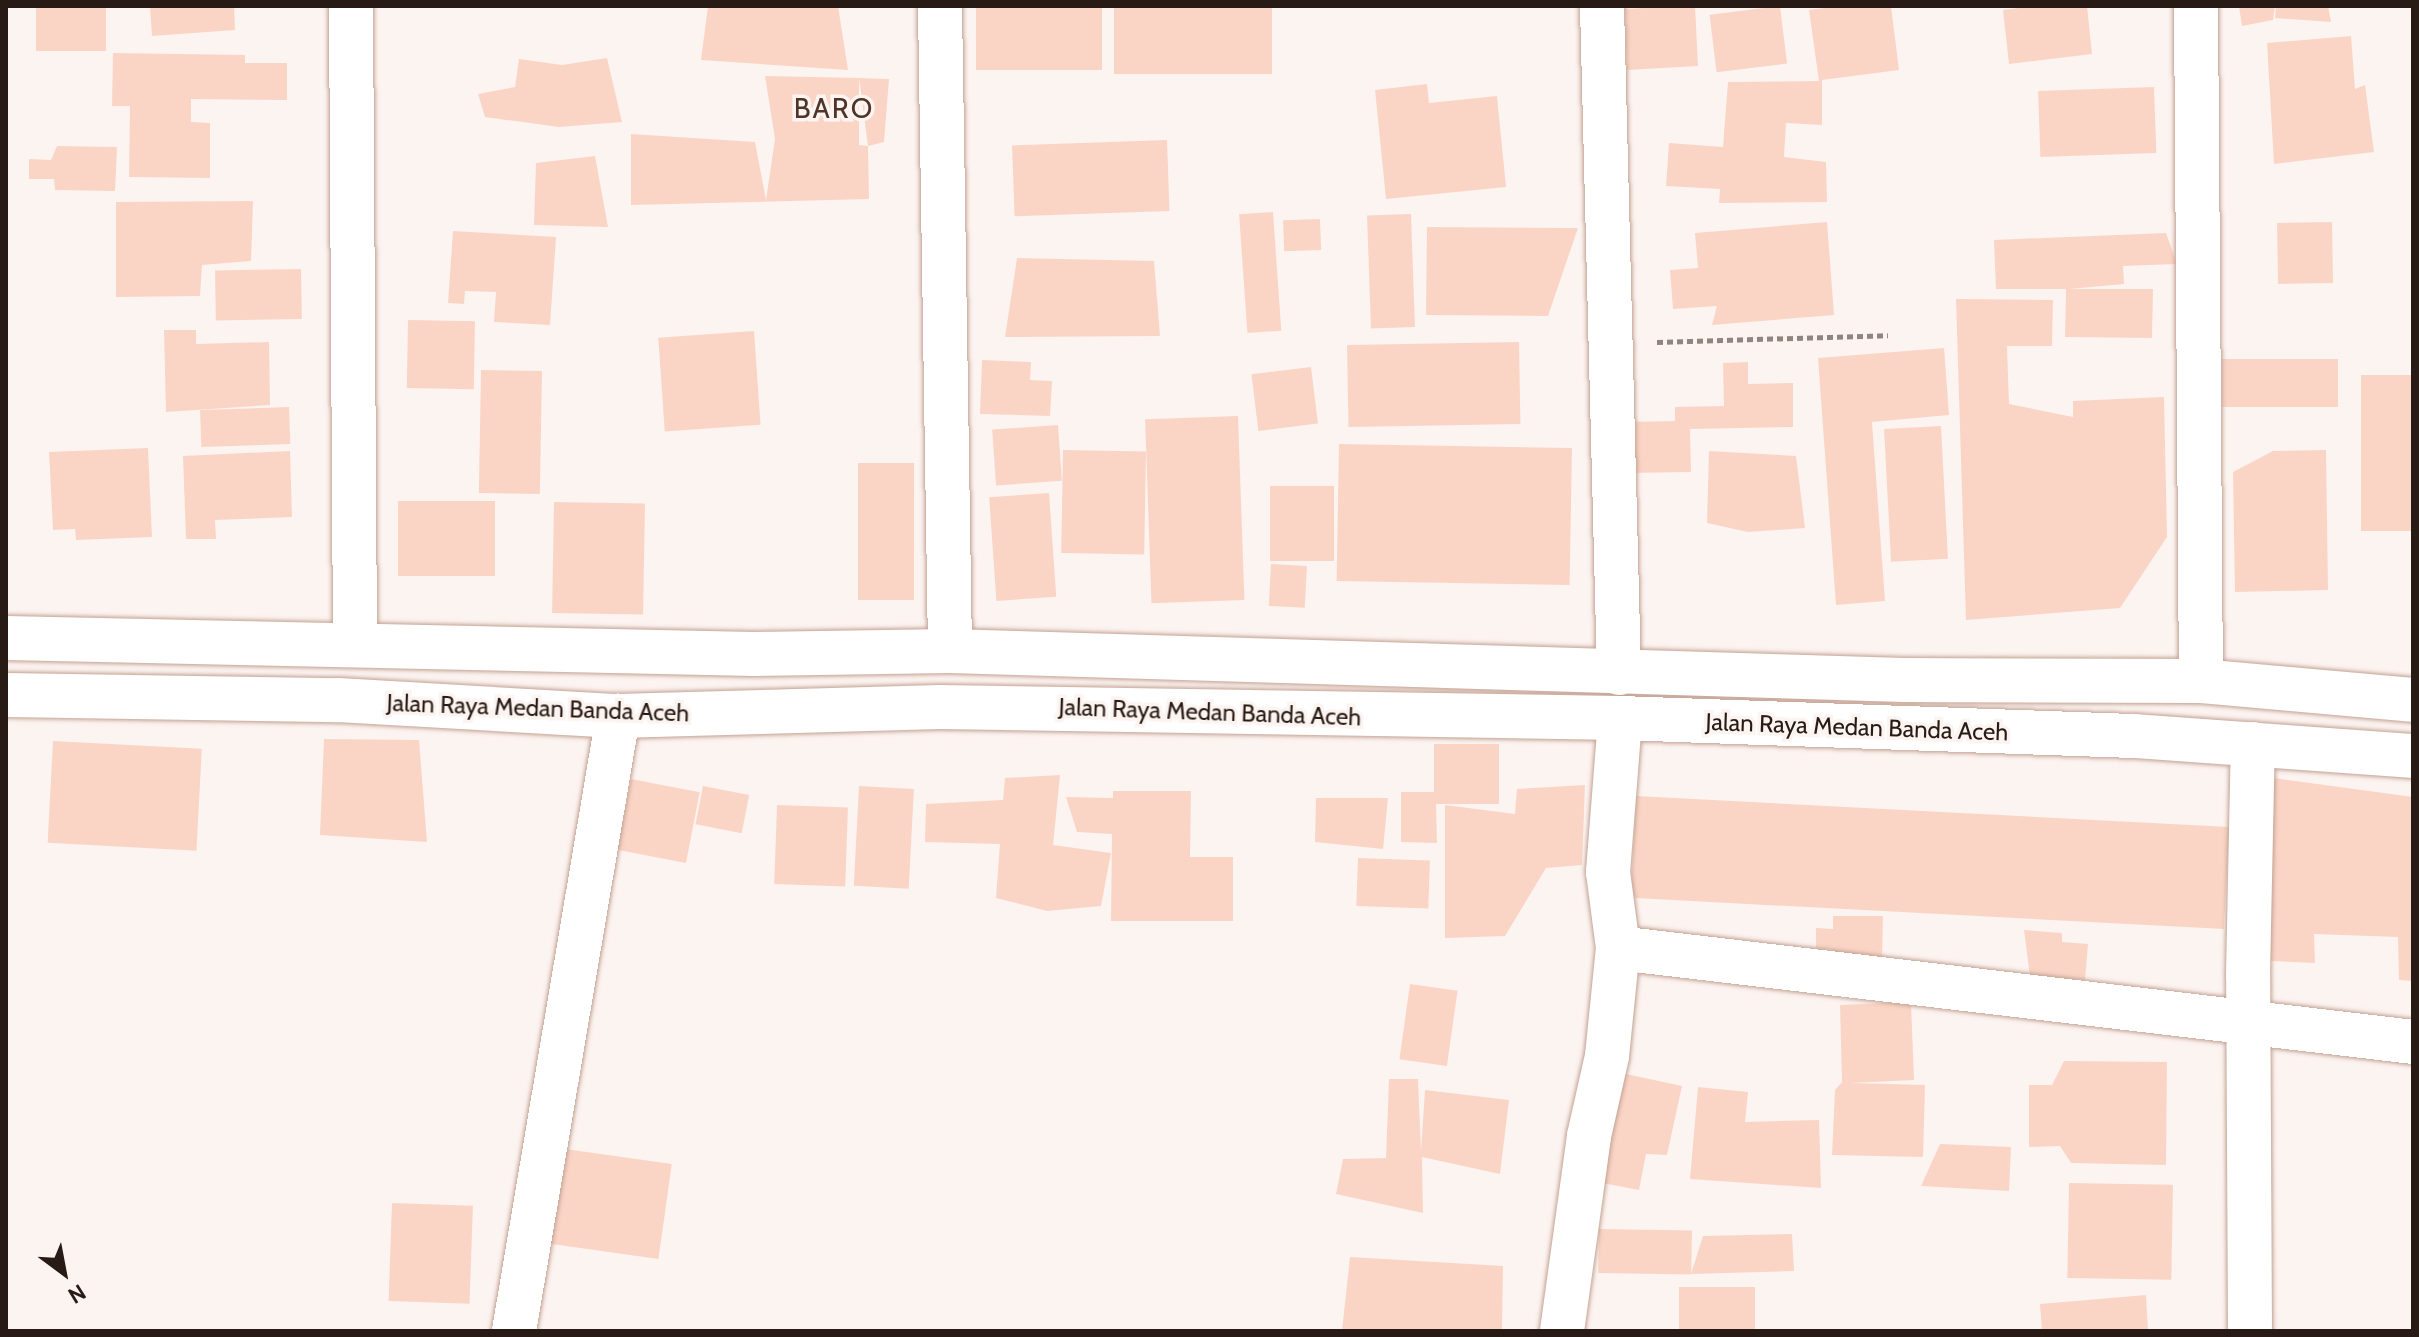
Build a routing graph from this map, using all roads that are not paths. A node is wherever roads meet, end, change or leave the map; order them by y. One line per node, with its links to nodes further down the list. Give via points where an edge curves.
1 (351, 6): 6 (main road)
2 (940, 6): 7 (main road)
3 (1602, 6): 9 (main road)
4 (2196, 6): 10 (main road)
5 (6, 638): 6 (main road, Jalan Raya Medan Banda Aceh)
6 (355, 644): 7 (main road, Jalan Raya Medan Banda Aceh, via 754,654)
7 (950, 651): 8 (main road, Jalan Raya Medan Banda Aceh)
8 (1364, 661): 9 (main road, Jalan Raya Medan Banda Aceh); 15 (main road)
9 (1619, 673): 11 (main road, Jalan Raya Medan Banda Aceh)
10 (2201, 681): 11 (main road, Jalan Raya Medan Banda Aceh); 13 (main road, Jalan Raya Medan Banda Aceh)
11 (2114, 682): 17 (main road)
12 (6, 695): 14 (main road, Jalan Raya Medan Banda Aceh, via 338,700)
13 (2413, 700)
14 (618, 716): 15 (main road, Jalan Raya Medan Banda Aceh, via 1001,707); 23 (main road)
15 (1360, 716): 16 (main road, Jalan Raya Medan Banda Aceh)
16 (1620, 718): 17 (main road, Jalan Raya Medan Banda Aceh); 20 (main road, via 1608,872)
17 (2111, 735): 18 (main road, Jalan Raya Medan Banda Aceh)
18 (2253, 744): 19 (main road, Jalan Raya Medan Banda Aceh); 21 (main road)
19 (2413, 756)
20 (1618, 948): 21 (main road); 24 (main road, via 1607,1056 1589,1136)
21 (2251, 1019): 22 (main road); 25 (main road)
22 (2413, 1042)
23 (514, 1331)
24 (1562, 1331)
25 (2250, 1331)

